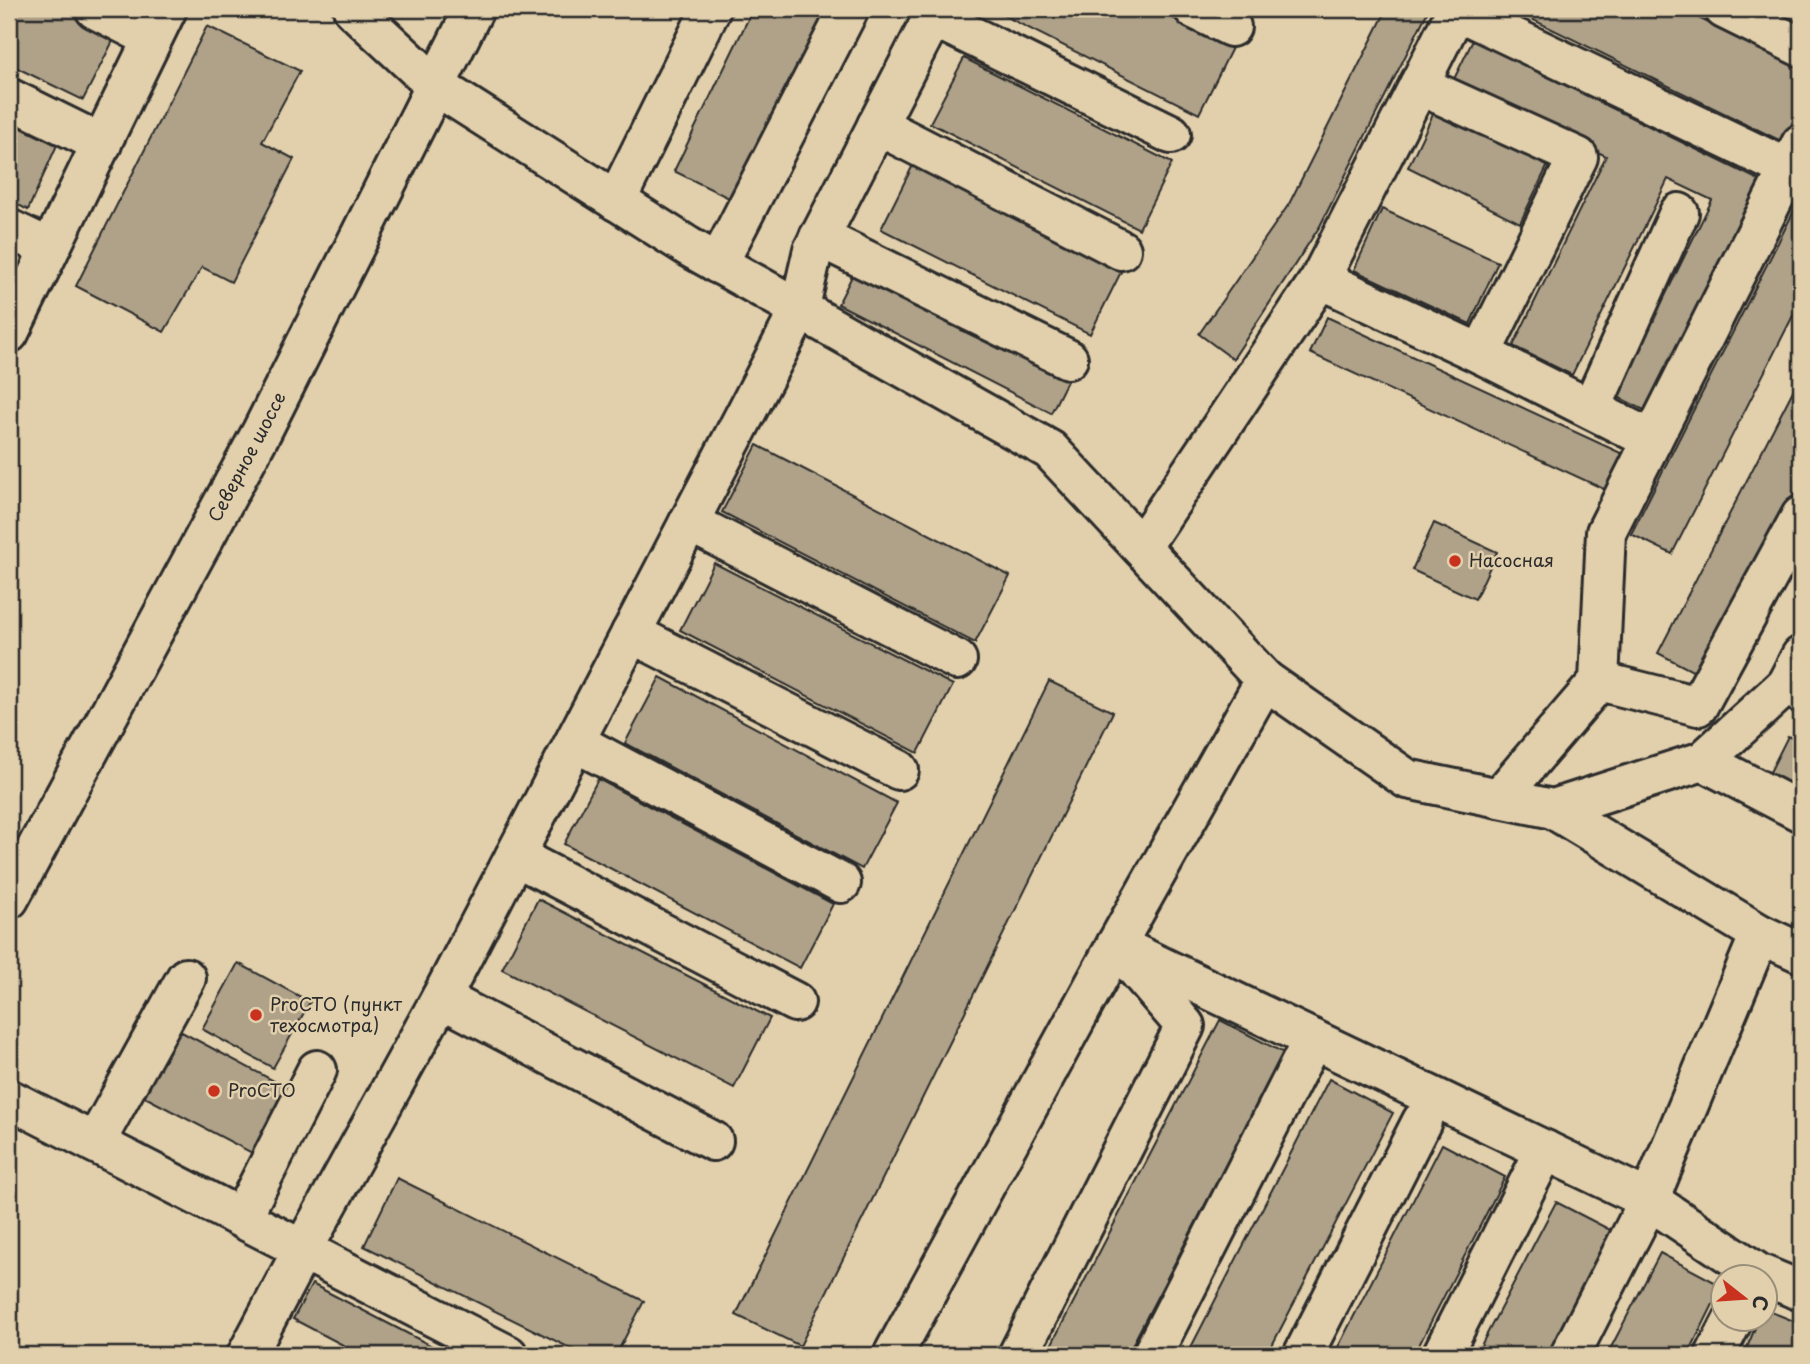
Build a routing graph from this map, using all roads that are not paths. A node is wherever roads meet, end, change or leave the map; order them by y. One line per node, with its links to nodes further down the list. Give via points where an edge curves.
1 (95, 9): 10 (main road)
2 (353, 9): 14 (main road)
3 (474, 9): 14 (main road, Северное шоссе)
4 (711, 9): 20 (main road)
5 (849, 9): 26 (main road)
6 (1194, 9): 11 (main road)
7 (1456, 9): 13 (main road); 19 (main road)
8 (1724, 9): 12 (main road)
9 (935, 13): 16 (main road); 17 (main road)
10 (160, 24): 18 (main road)
11 (1231, 27)
12 (1801, 47)
13 (1419, 85): 27 (main road); 30 (main road, via 1578,157)
14 (436, 86): 20 (main road); 50 (main road, Северное шоссе, via 262,431)
15 (9, 98): 18 (main road)
16 (877, 125): 23 (main road); 25 (main road)
17 (1171, 134)
18 (102, 144): 24 (main road)
19 (1795, 157): 33 (main road)
20 (616, 201): 26 (main road)
21 (1679, 213): 32 (main road)
22 (9, 229): 24 (main road)
23 (819, 237): 28 (main road); 31 (main road)
24 (49, 248): 29 (main road)
25 (1121, 250)
26 (718, 264): 28 (main road)
27 (1320, 279): 30 (main road); 36 (main road)
28 (799, 311): 35 (main road); 36 (main road, via 1050,450)
29 (9, 333)
30 (1481, 354): 32 (main road)
31 (1068, 359)
32 (1591, 409): 33 (main road)
33 (1652, 440): 41 (main road, via 1606,532)
34 (1801, 516): 41 (main road, via 1698,706)
35 (689, 522): 37 (main road); 38 (main road)
36 (1141, 547): 40 (main road)
37 (631, 633): 42 (main road); 44 (main road)
38 (957, 660)
39 (1796, 678): 43 (main road)
40 (1265, 680): 45 (main road, via 1406,779); 52 (main road)
41 (1599, 681): 45 (main road)
42 (575, 742): 48 (main road); 49 (main road)
43 (1703, 761): 46 (main road); 47 (main road)
44 (899, 770)
45 (1499, 798): 46 (main road)
46 (1553, 809): 51 (main road)
47 (1801, 812)
48 (515, 856): 55 (main road); 56 (main road)
49 (841, 883)
50 (9, 899)
51 (1760, 934): 53 (main road); 64 (main road)
52 (1116, 945): 57 (main road); 73 (main road); 74 (main road, via 1185,1026)
53 (1801, 953)
54 (186, 978): 62 (main road)
55 (442, 998): 61 (main road); 66 (main road)
56 (795, 1002)
57 (1313, 1039): 63 (main road); 75 (main road)
58 (317, 1070): 65 (main road)
59 (9, 1100): 62 (main road)
60 (1422, 1121): 76 (main road)
61 (713, 1141)
62 (94, 1143): 65 (main road)
63 (1545, 1150): 64 (main road); 77 (main road)
64 (1649, 1200): 67 (main road); 78 (main road)
65 (242, 1217): 66 (main road)
66 (303, 1249): 71 (main road); 72 (main road)
67 (1738, 1262)
68 (1778, 1283): 69 (main road)
69 (1801, 1291)
70 (1727, 1332): 79 (main road)
71 (247, 1355)
72 (508, 1355)
73 (893, 1355)
74 (1017, 1355)
75 (1152, 1355)
76 (1303, 1355)
77 (1442, 1355)
78 (1570, 1355)
79 (1715, 1355)

